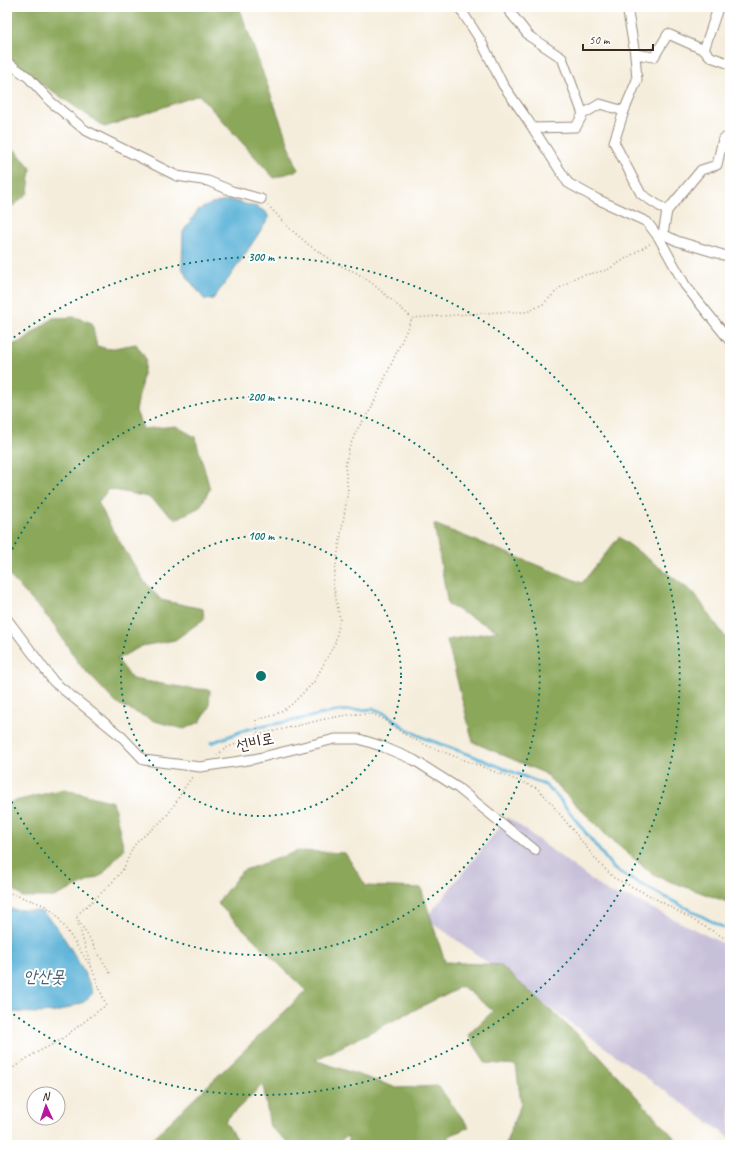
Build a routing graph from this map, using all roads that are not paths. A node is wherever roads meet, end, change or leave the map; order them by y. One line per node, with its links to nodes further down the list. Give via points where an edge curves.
1 (459, 7): 11 (street, via 481,41 503,85)
2 (506, 7): 10 (street, via 529,36 562,58)
3 (627, 7): 6 (street)
4 (720, 7): 5 (street)
5 (704, 50): 6 (street, via 668,34 654,57); 8 (street, via 711,57)
6 (635, 54): 9 (street, via 637,80)
7 (7, 62): 13 (street, via 28,77 51,102 85,130 177,176 208,181 232,192)
8 (730, 64)
9 (624, 111): 10 (street, via 600,104); 14 (street, via 614,142 640,194)
10 (583, 114): 11 (street, via 576,127)
11 (533, 128): 16 (street, via 568,183 647,222 659,238 685,285)
12 (730, 136): 14 (street, via 723,139 717,165 701,170)
13 (261, 199)
14 (667, 211): 15 (street, via 663,234 677,241)
15 (730, 256)
16 (730, 341)
17 (7, 619): 18 (street, 선비로, via 54,682 122,736 144,760 200,767 254,759 335,739 359,739 414,760 458,788)
18 (535, 850)

